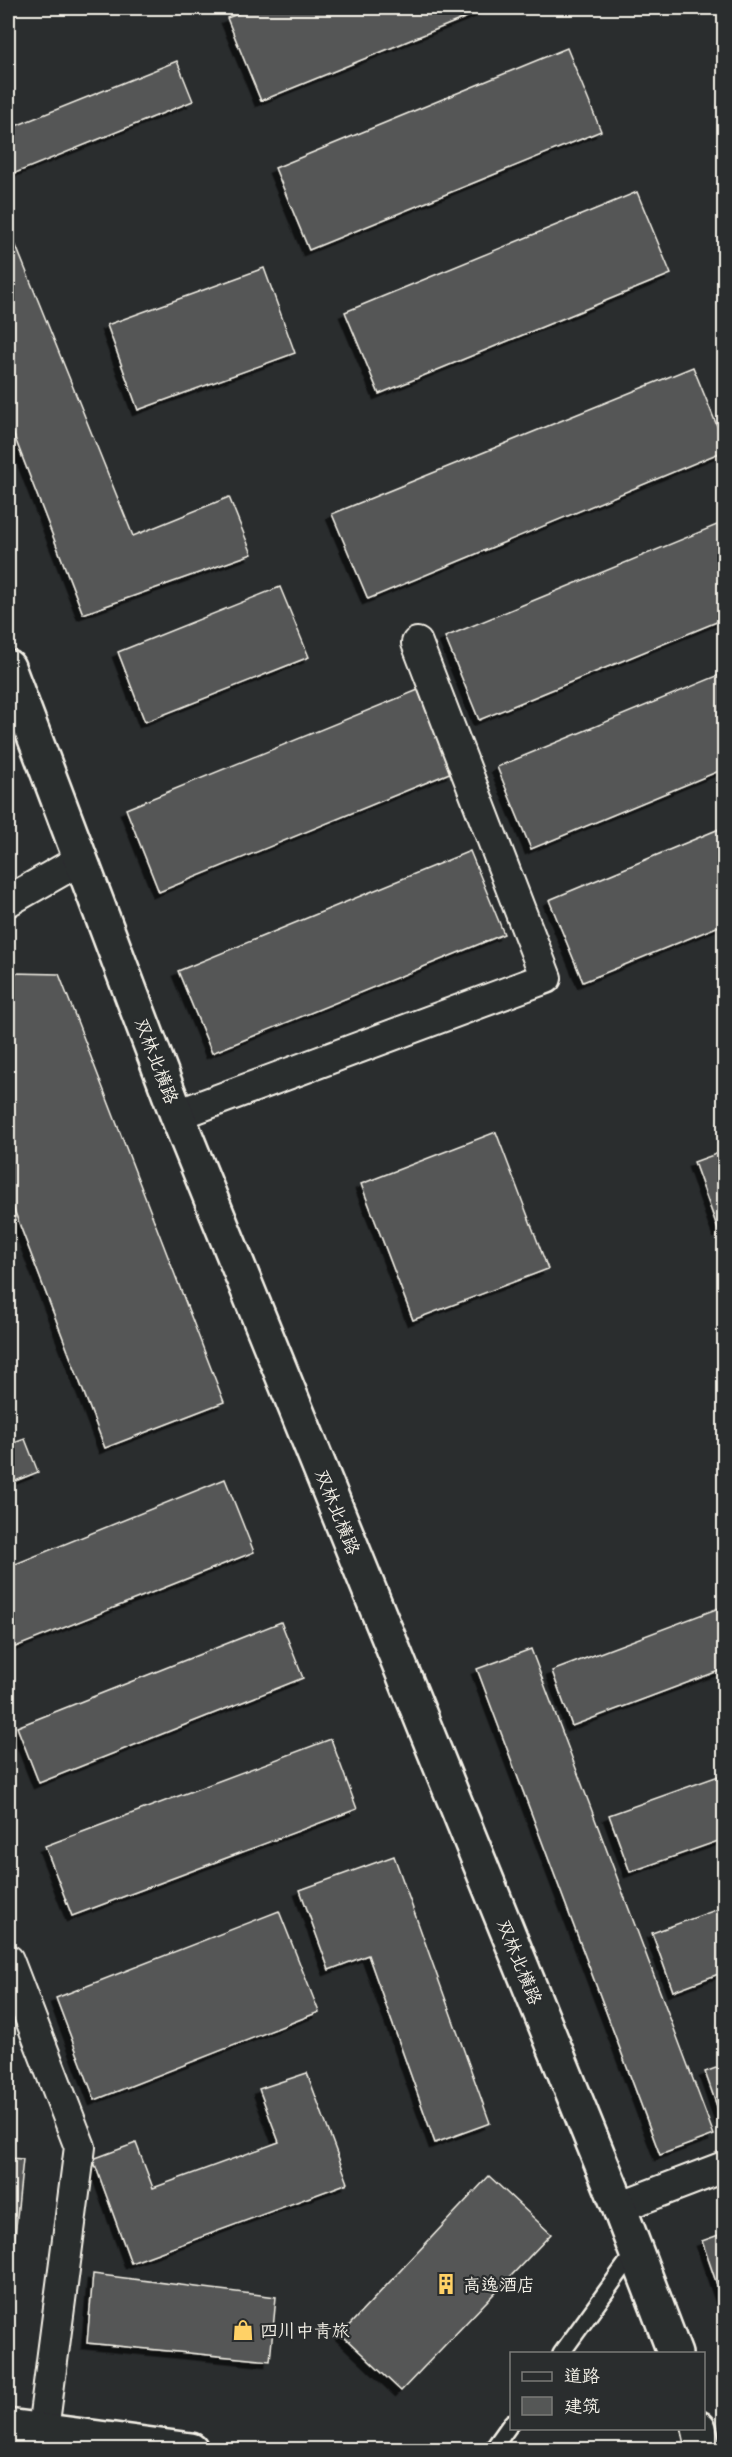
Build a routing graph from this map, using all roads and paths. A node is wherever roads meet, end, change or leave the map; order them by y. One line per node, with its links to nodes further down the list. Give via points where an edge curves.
1 (417, 643): 5 (street, via 546,978)
2 (8, 667): 3 (street, 双林北横路)
3 (80, 860): 4 (street); 5 (street, 双林北横路)
4 (8, 901)
5 (177, 1115): 8 (street, 双林北横路)
6 (8, 1960): 14 (street, via 80,2147)
7 (724, 2167): 8 (street)
8 (619, 2207): 9 (street, 双林北横路)
9 (636, 2250): 10 (lane); 11 (street, 双林北横路)
10 (562, 2352)
11 (674, 2352)
12 (510, 2425): 17 (lane)
13 (8, 2426): 14 (street)
14 (44, 2430): 16 (street)
15 (699, 2430): 18 (street)
16 (191, 2450)
17 (492, 2450)
18 (704, 2450)

